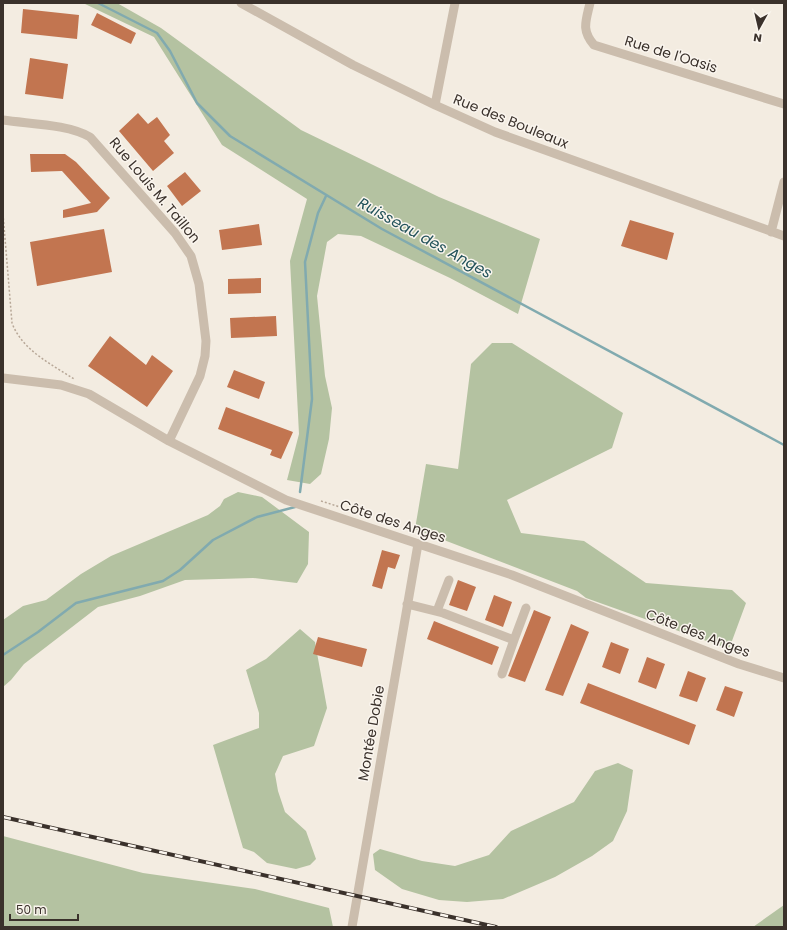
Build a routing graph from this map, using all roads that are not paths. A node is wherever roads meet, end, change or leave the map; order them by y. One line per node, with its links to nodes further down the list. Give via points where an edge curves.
1 (241, 3): 5 (street, Rue des Bouleaux)
2 (455, 3): 5 (street)
3 (590, 3): 4 (street, Rue de l'Oasis, via 585,28 587,38 594,45)
4 (784, 104)
5 (435, 105): 8 (street, Rue des Bouleaux, via 495,132)
6 (3, 120): 11 (street, Rue Louis M. Taillon, via 66,128 83,132 90,137 175,233 190,256 200,284 206,341 205,356 200,376)
7 (784, 182): 8 (street)
8 (772, 232): 9 (street, Rue des Bouleaux)
9 (784, 236)
10 (3, 378): 11 (street, Côte des Anges, via 61,385 89,394)
11 (169, 441): 12 (street, Côte des Anges, via 286,500)
12 (418, 544): 14 (street, Montée Dobie); 19 (street, Côte des Anges, via 512,575 732,661)
13 (449, 580): 16 (street)
14 (408, 604): 16 (street); 20 (street, Montée Dobie)
15 (526, 608): 17 (street)
16 (437, 611): 17 (street)
17 (514, 640): 18 (street)
18 (502, 674)
19 (784, 678)
20 (352, 927)

